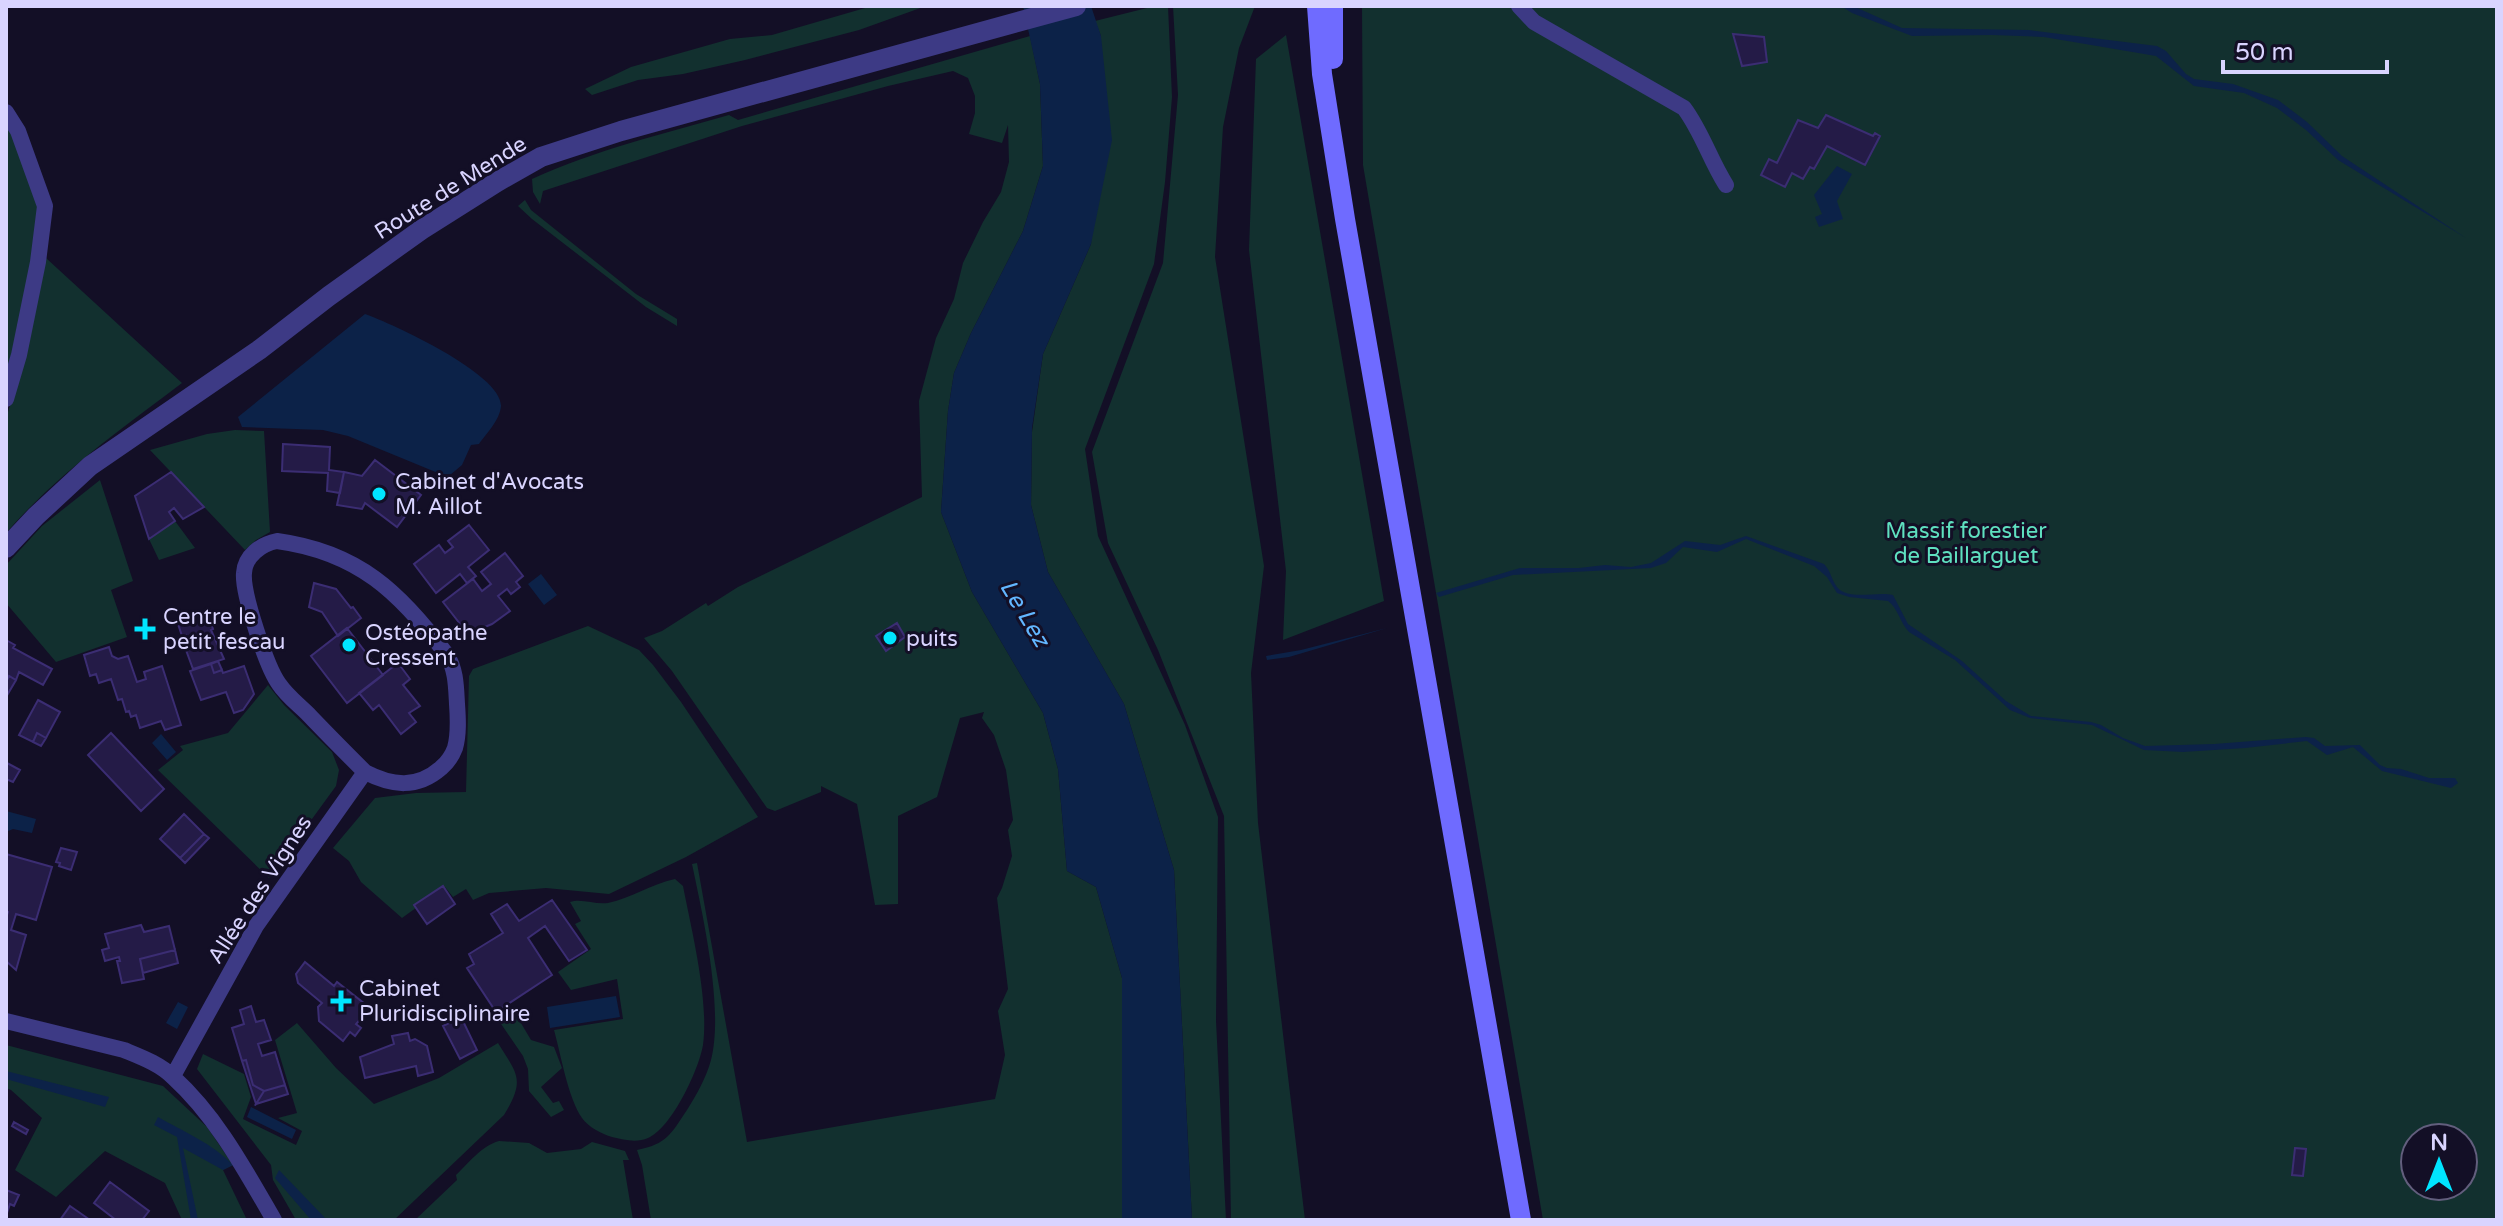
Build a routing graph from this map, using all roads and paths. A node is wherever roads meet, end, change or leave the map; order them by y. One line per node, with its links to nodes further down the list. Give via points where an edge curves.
1 (1076, 6): 9 (street, Route de Mende, via 541,157 421,230 90,466)
2 (1317, 6): 6 (main road)
3 (1333, 6): 6 (main road)
4 (1519, 6): 7 (street, via 1534,22 1684,108)
5 (6, 112): 8 (street, via 45,206 26,324)
6 (1339, 179): 14 (main road)
7 (1726, 185)
8 (6, 399)
9 (6, 548)
10 (365, 772): 10 (street, via 407,784 429,778 447,763 457,735 454,665 396,594 365,571 306,547 266,543 250,557 244,573 274,676); 12 (street, Allée des Vignes, via 256,926)
11 (6, 1021): 12 (street, via 124,1050)
12 (173, 1076): 13 (street, via 239,1156)
13 (274, 1220)
14 (1521, 1220)

